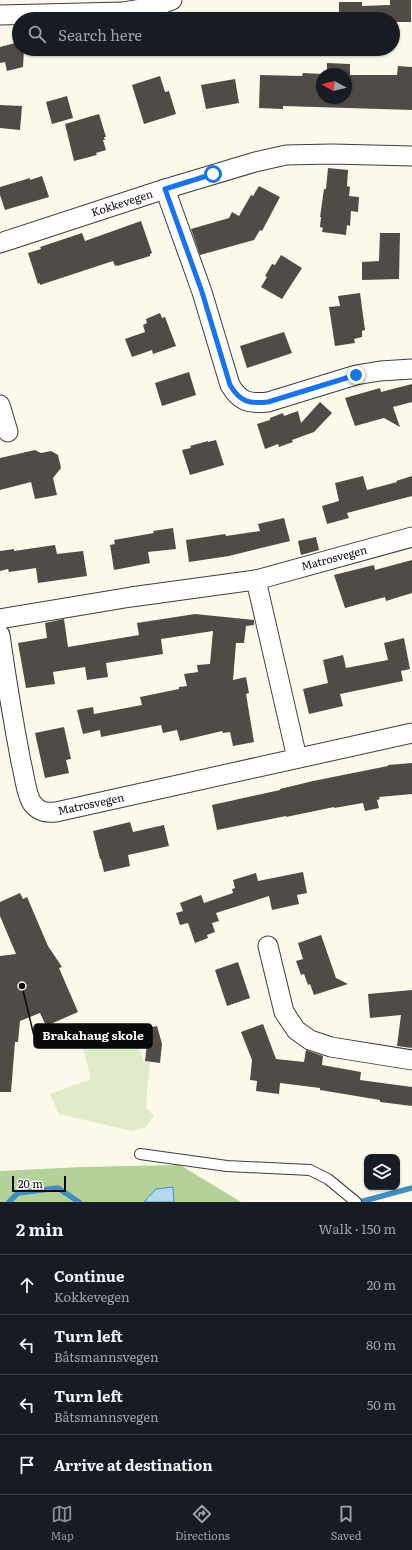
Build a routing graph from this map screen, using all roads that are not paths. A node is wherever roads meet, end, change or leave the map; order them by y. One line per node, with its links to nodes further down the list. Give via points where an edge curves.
1 (172, 0): 2 (street)
2 (123, 12)
3 (0, 15): 4 (street)
4 (12, 15)
5 (412, 156): 6 (street, Kokkevegen, via 286,155)
6 (165, 189): 7 (street, Kokkevegen); 8 (street, via 202,292 230,385 236,395 256,403 268,402 356,375)
7 (0, 243)
8 (412, 369)
9 (0, 405): 10 (street)
10 (8, 432)
11 (412, 537): 12 (street, Matrosvegen)
12 (256, 580): 13 (street, Matrosvegen); 16 (street)
13 (0, 619)
14 (0, 635): 16 (street, Matrosvegen, via 7,691 25,781 31,802 38,809 56,812)
15 (412, 734): 16 (street, Matrosvegen)
16 (297, 758)
17 (268, 946): 18 (street, via 284,1012 296,1030 310,1040 331,1047)
18 (412, 1060)
19 (140, 1154): 20 (lane, via 227,1166 310,1170 328,1179)
20 (356, 1202)

